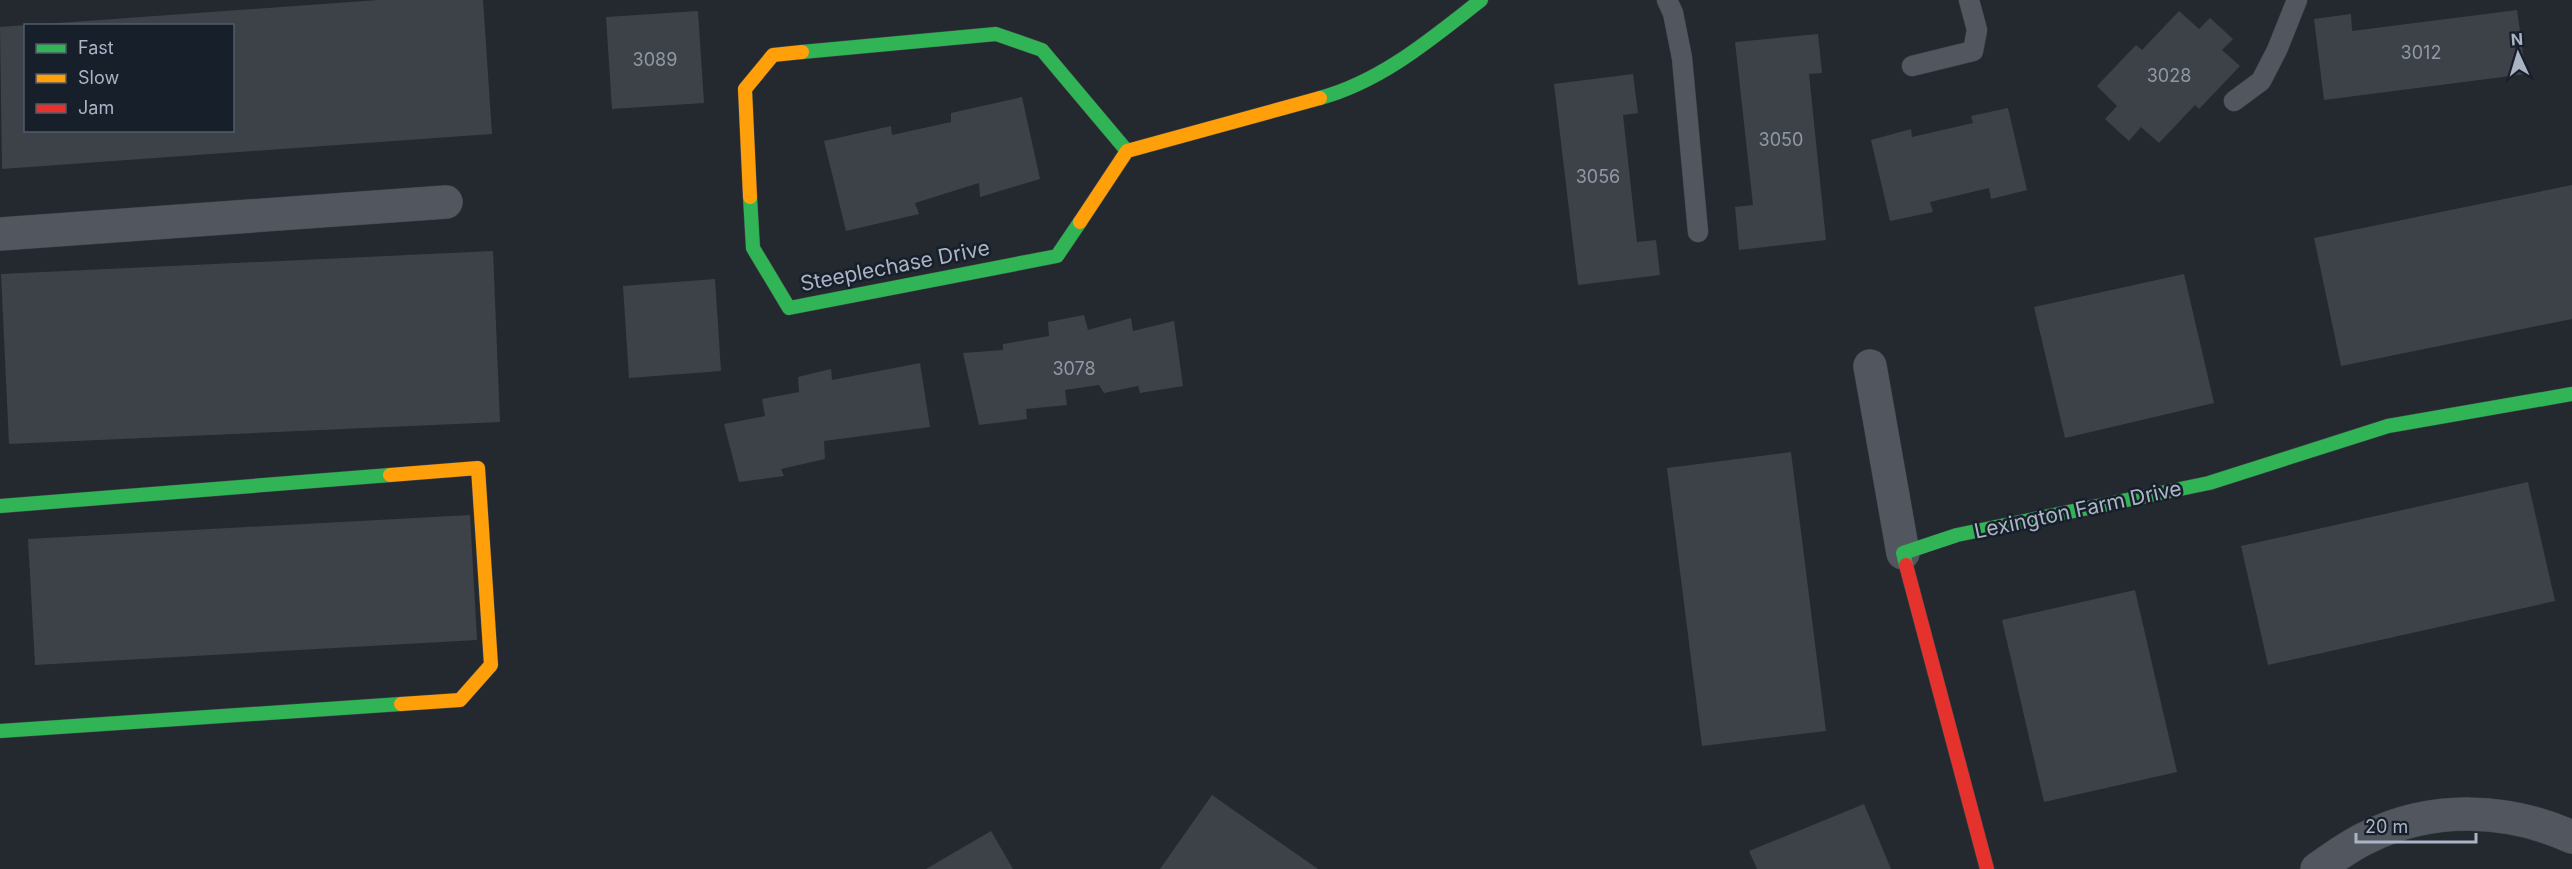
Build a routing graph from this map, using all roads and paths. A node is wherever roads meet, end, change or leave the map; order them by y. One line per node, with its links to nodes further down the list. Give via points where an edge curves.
1 (1481, 0): 7 (street, via 1410,56 1341,92)
2 (1667, 0): 9 (lane, via 1683,58)
3 (1969, 0): 5 (lane, via 1977,30 1972,51)
4 (2297, 0): 6 (lane, via 2261,81)
5 (1912, 66)
6 (2234, 101)
7 (1127, 151): 7 (street, Steeplechase Drive, via 1057,256 789,308 753,248 745,88 773,55 996,34 1042,50)
8 (446, 202): 10 (street)
9 (1698, 232)
10 (0, 234)
11 (1870, 366): 14 (street)
12 (2572, 394): 14 (street, Lexington Farm Drive, via 2388,426 2209,483 1957,535)
13 (0, 506): 15 (street, via 478,468 491,665 460,700)
14 (1903, 553): 17 (street)
15 (0, 731)
16 (2572, 837): 18 (street, via 2544,824 2484,813 2425,817 2367,837)
17 (1987, 869)
18 (2317, 869)

